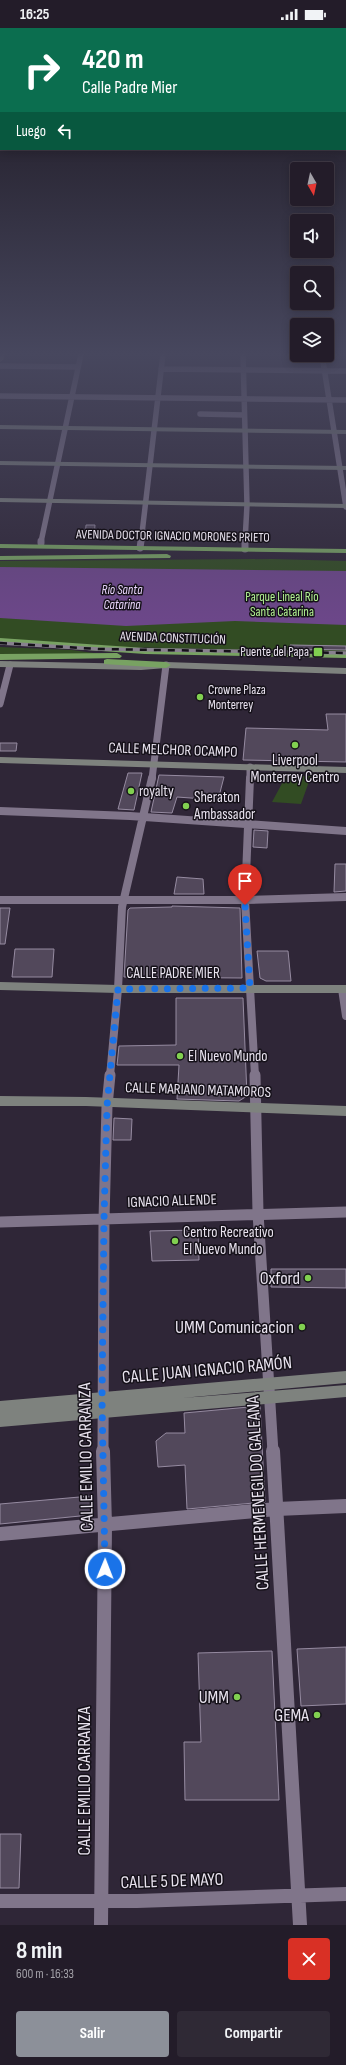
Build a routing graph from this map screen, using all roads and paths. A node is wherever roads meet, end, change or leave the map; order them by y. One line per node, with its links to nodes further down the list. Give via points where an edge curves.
1 (61, 443): 6 (street)
2 (154, 443): 7 (street)
3 (245, 443): 8 (street)
4 (337, 443): 9 (street)
5 (0, 463): 6 (street)
6 (56, 464): 7 (street); 11 (street)
7 (151, 465): 8 (street); 12 (street)
8 (246, 467): 9 (street); 13 (street)
9 (343, 468): 14 (street)
10 (0, 500): 11 (street)
11 (49, 501): 12 (street); 16 (street)
12 (146, 503): 13 (street); 19 (street)
13 (246, 505): 14 (street); 20 (street)
14 (346, 506)
15 (0, 542): 16 (highway)
16 (41, 543): 18 (highway)
17 (0, 546): 18 (highway, AVENIDA DOCTOR IGNACIO MORONES PRIETO)
18 (113, 548): 19 (highway, AVENIDA DOCTOR IGNACIO MORONES PRIETO)
19 (140, 548): 20 (highway, AVENIDA DOCTOR IGNACIO MORONES PRIETO)
20 (245, 549): 21 (highway, AVENIDA DOCTOR IGNACIO MORONES PRIETO); 22 (highway)
21 (346, 551)
22 (0, 553)
23 (346, 557): 24 (highway, AVENIDA DOCTOR IGNACIO MORONES PRIETO)
24 (0, 558)
25 (0, 635): 27 (highway)
26 (0, 640): 27 (highway, AVENIDA CONSTITUCIÓN)
27 (145, 651): 28 (highway, AVENIDA CONSTITUCIÓN)
28 (346, 655)
29 (0, 657): 30 (highway, AVENIDA CONSTITUCIÓN)
30 (24, 657): 31 (highway, AVENIDA CONSTITUCIÓN, via 166,657); 34 (highway)
31 (346, 662)
32 (0, 664): 33 (street)
33 (10, 664): 34 (street, via 141,667); 36 (street)
34 (166, 665): 35 (street); 38 (street)
35 (346, 671)
36 (0, 704)
37 (0, 760): 38 (street, CALLE MELCHOR OCAMPO)
38 (154, 764): 39 (street, CALLE MELCHOR OCAMPO); 42 (street)
39 (250, 767): 40 (street, CALLE MELCHOR OCAMPO); 43 (street, CALLE HERMENEGILDO GALEANA)
40 (346, 770)
41 (0, 810): 42 (street)
42 (144, 816): 43 (street); 48 (street, CALLE EMILIO CARRANZA)
43 (247, 825): 44 (street); 47 (street, CALLE HERMENEGILDO GALEANA)
44 (346, 831)
45 (346, 897): 47 (street)
46 (0, 900): 48 (street)
47 (245, 900): 48 (street); 50 (street, CALLE HERMENEGILDO GALEANA)
48 (124, 901): 51 (street, CALLE EMILIO CARRANZA)
49 (0, 986): 51 (street, CALLE PADRE MIER)
50 (250, 988): 51 (street, CALLE PADRE MIER); 52 (street, CALLE PADRE MIER); 56 (street, CALLE HERMENEGILDO GALEANA)
51 (118, 989): 55 (street, CALLE EMILIO CARRANZA)
52 (344, 989): 53 (street)
53 (346, 1016)
54 (0, 1101): 55 (street, CALLE MARIANO MATAMOROS)
55 (108, 1103): 56 (street, CALLE MARIANO MATAMOROS); 60 (street, CALLE EMILIO CARRANZA)
56 (257, 1109): 57 (street, CALLE MARIANO MATAMOROS); 59 (street, CALLE HERMENEGILDO GALEANA)
57 (346, 1111)
58 (346, 1212): 59 (street, IGNACIO ALLENDE)
59 (258, 1214): 60 (street, IGNACIO ALLENDE); 63 (street, CALLE HERMENEGILDO GALEANA)
60 (104, 1219): 61 (street, IGNACIO ALLENDE); 65 (street, CALLE EMILIO CARRANZA)
61 (0, 1222)
62 (346, 1377): 63 (street, CALLE JUAN IGNACIO RAMÓN)
63 (270, 1390): 64 (street, CALLE JUAN IGNACIO RAMÓN); 65 (street, CALLE JUAN IGNACIO RAMÓN); 69 (street, CALLE HERMENEGILDO GALEANA)
64 (346, 1391)
65 (103, 1406): 66 (street, CALLE JUAN IGNACIO RAMÓN); 67 (street, CALLE JUAN IGNACIO RAMÓN); 70 (street, CALLE EMILIO CARRANZA)
66 (0, 1408)
67 (0, 1420)
68 (346, 1506): 69 (street)
69 (277, 1509): 70 (street); 73 (street, CALLE HERMENEGILDO GALEANA)
70 (105, 1526): 71 (street); 75 (street, CALLE EMILIO CARRANZA)
71 (0, 1534)
72 (346, 1894): 73 (street, CALLE 5 DE MAYO)
73 (298, 1896): 75 (street, CALLE 5 DE MAYO); 77 (street, CALLE HERMENEGILDO GALEANA)
74 (0, 1901): 75 (street, CALLE 5 DE MAYO)
75 (102, 1902): 76 (street, CALLE EMILIO CARRANZA)
76 (101, 1925)
77 (300, 1925)

